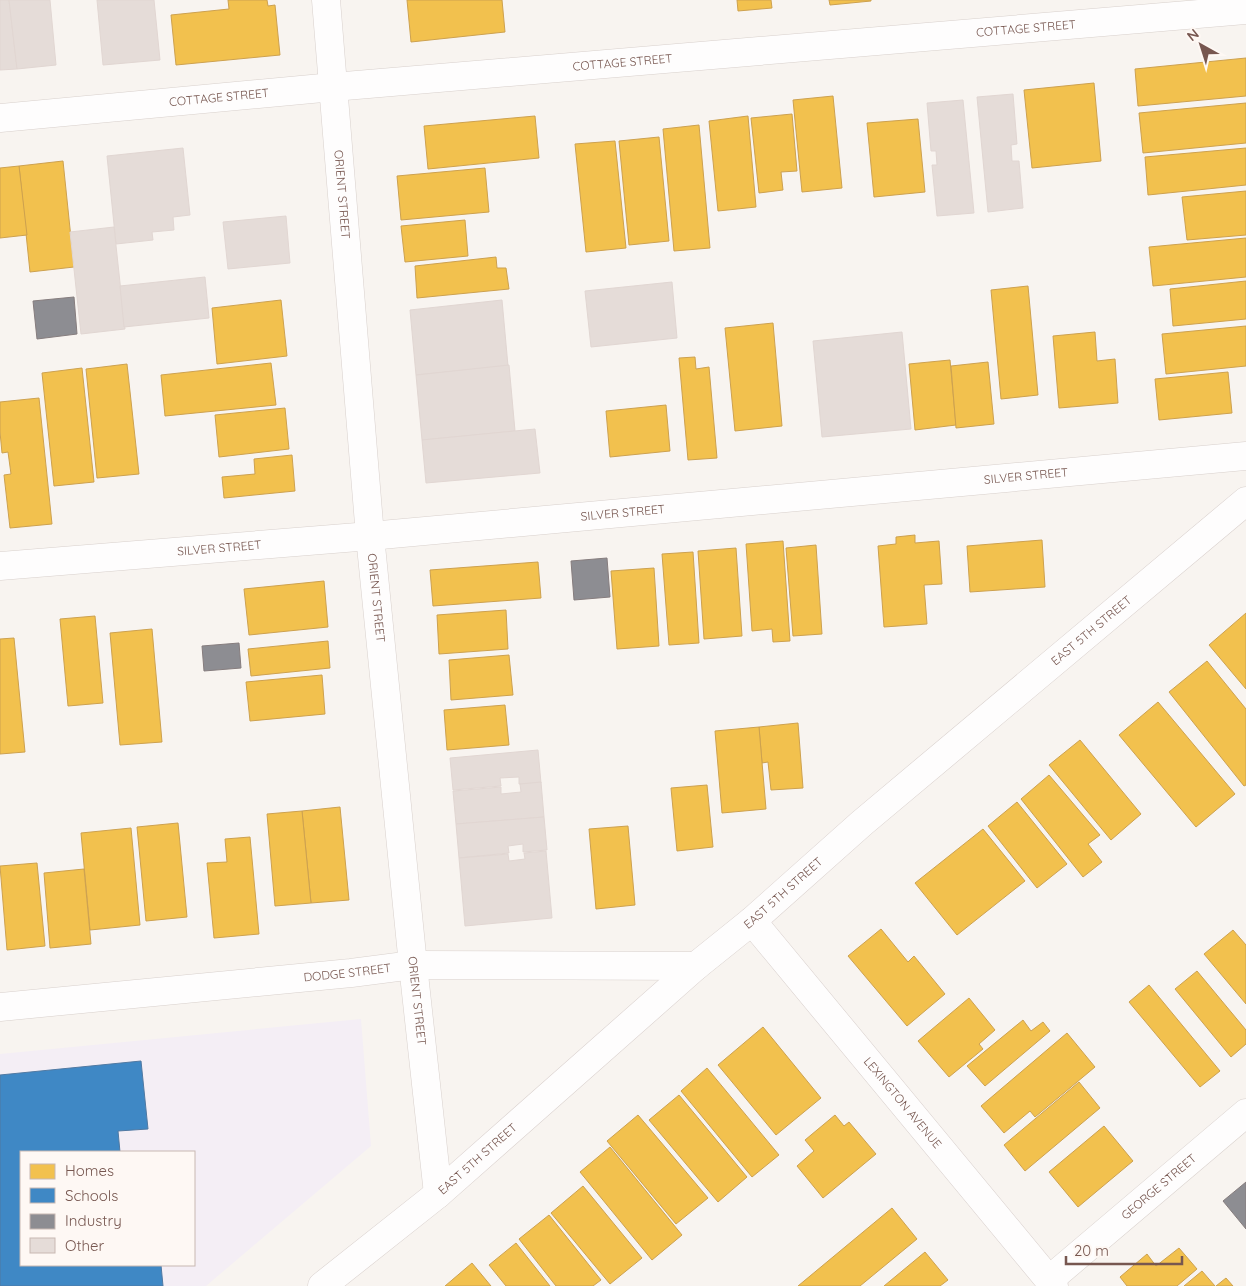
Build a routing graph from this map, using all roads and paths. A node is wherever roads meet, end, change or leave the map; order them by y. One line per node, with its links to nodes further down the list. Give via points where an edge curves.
1 (326, 0): 3 (street, ORIENT STREET)
2 (1246, 10): 3 (street, COTTAGE STREET)
3 (333, 87): 4 (street, COTTAGE STREET); 7 (street, ORIENT STREET)
4 (0, 118)
5 (1246, 456): 7 (street, SILVER STREET)
6 (1246, 501): 9 (street, EAST 5TH STREET, via 862,823)
7 (370, 536): 8 (street, SILVER STREET); 10 (street, ORIENT STREET)
8 (0, 566)
9 (752, 921): 11 (street, EAST 5TH STREET); 15 (street, LEXINGTON AVENUE)
10 (413, 965): 11 (street, DODGE STREET); 12 (street, DODGE STREET); 14 (street, ORIENT STREET)
11 (696, 966): 14 (street, EAST 5TH STREET)
12 (0, 1007)
13 (1246, 1113): 15 (street, GEORGE STREET)
14 (438, 1194): 16 (street, EAST 5TH STREET)
15 (1052, 1283)
16 (322, 1286)

